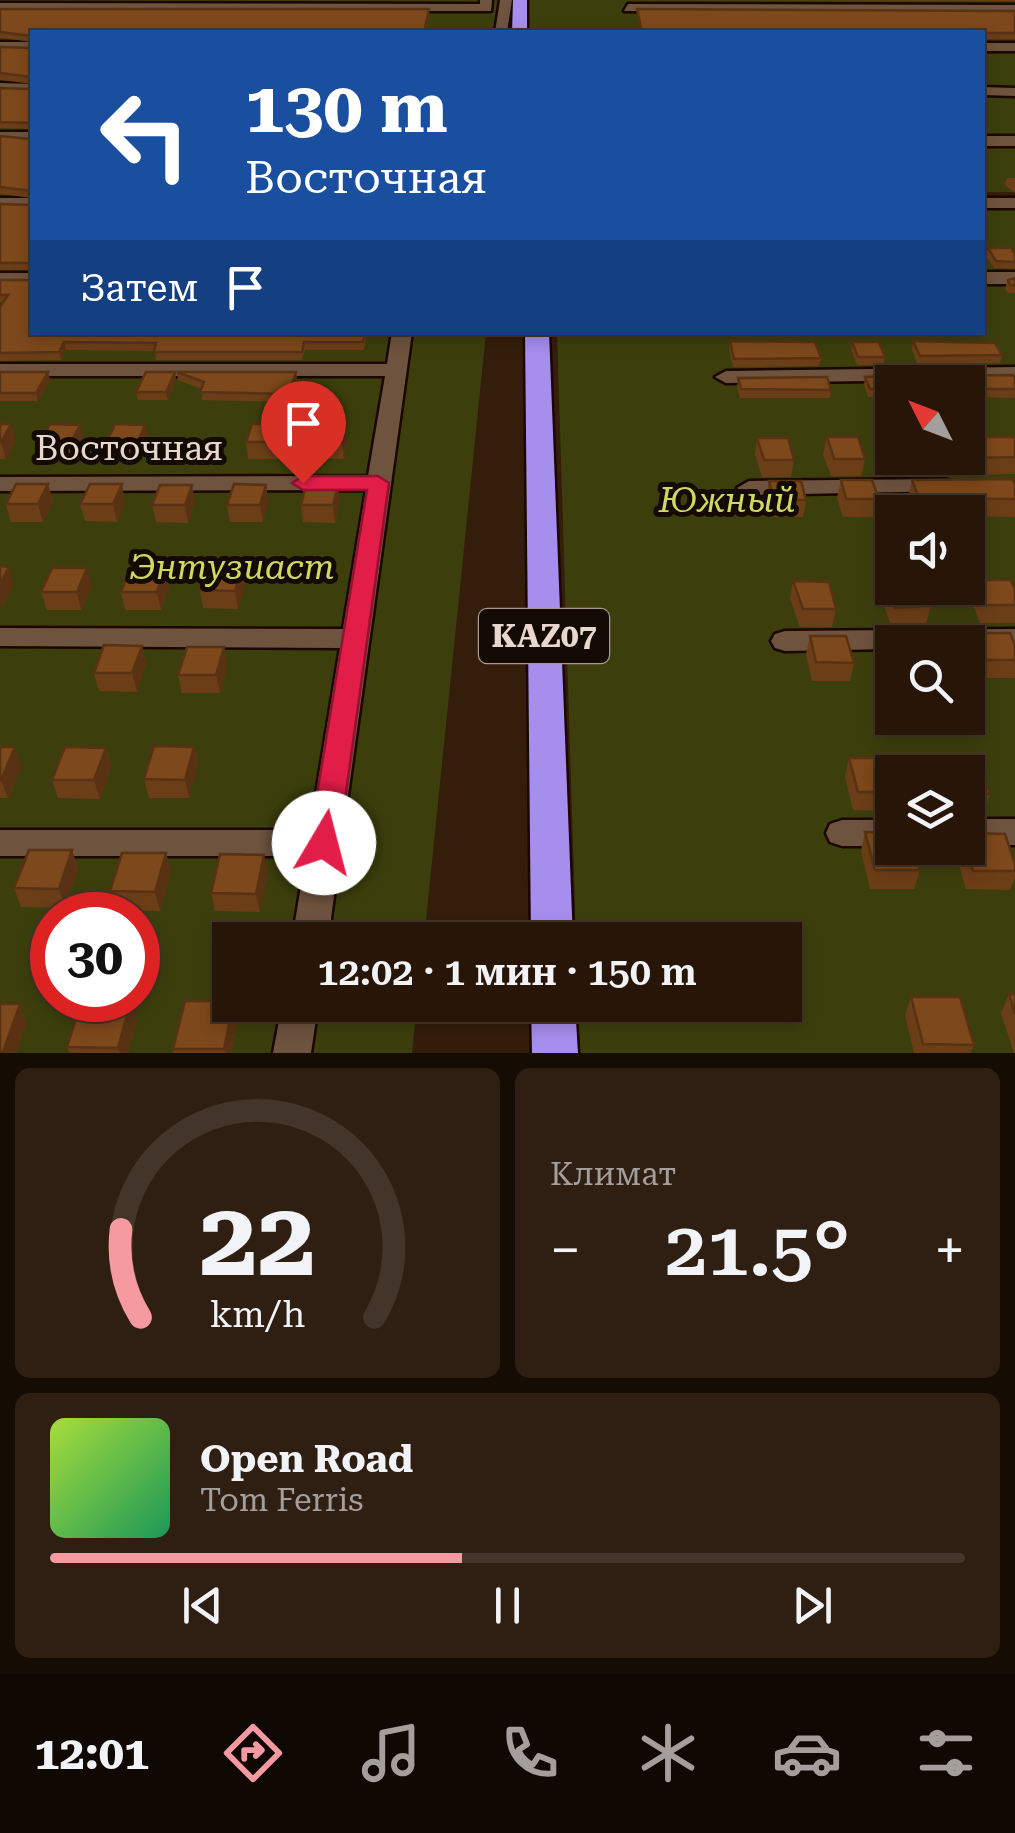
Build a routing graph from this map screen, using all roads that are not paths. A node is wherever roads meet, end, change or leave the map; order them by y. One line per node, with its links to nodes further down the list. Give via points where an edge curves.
1 (506, 0): 7 (street)
2 (520, 0): 8 (highway)
3 (486, 4): 4 (street)
4 (0, 7)
5 (628, 8): 6 (street)
6 (1015, 9)
7 (501, 30)
8 (520, 30)
9 (0, 46): 10 (street)
10 (30, 46)
11 (985, 47): 12 (street)
12 (1015, 47)
13 (0, 88): 14 (street)
14 (30, 88)
15 (985, 92): 16 (street)
16 (1015, 92)
17 (0, 138): 18 (street)
18 (30, 138)
19 (985, 141): 20 (street)
20 (1015, 141)
21 (0, 203): 22 (street)
22 (30, 203)
23 (985, 203): 24 (street)
24 (1015, 203)
25 (985, 278): 26 (street)
26 (1015, 278)
27 (0, 279): 28 (street)
28 (30, 279)
29 (402, 335): 32 (street)
30 (537, 335): 50 (highway, KAZ07)
31 (0, 370): 32 (street)
32 (396, 370): 35 (street)
33 (1015, 373): 34 (street)
34 (726, 376)
35 (378, 483): 36 (street, Восточная); 41 (street)
36 (0, 484)
37 (977, 486): 38 (street)
38 (750, 488)
39 (0, 637): 41 (street)
40 (1015, 638): 42 (street)
41 (354, 639): 48 (street)
42 (784, 641)
43 (985, 832): 44 (street)
44 (1015, 832)
45 (842, 833): 46 (street)
46 (875, 833)
47 (0, 843): 48 (street)
48 (324, 843): 49 (street)
49 (313, 922)
50 (552, 922)
51 (297, 1022): 53 (street)
52 (554, 1022): 54 (highway)
53 (292, 1053)
54 (555, 1053)

